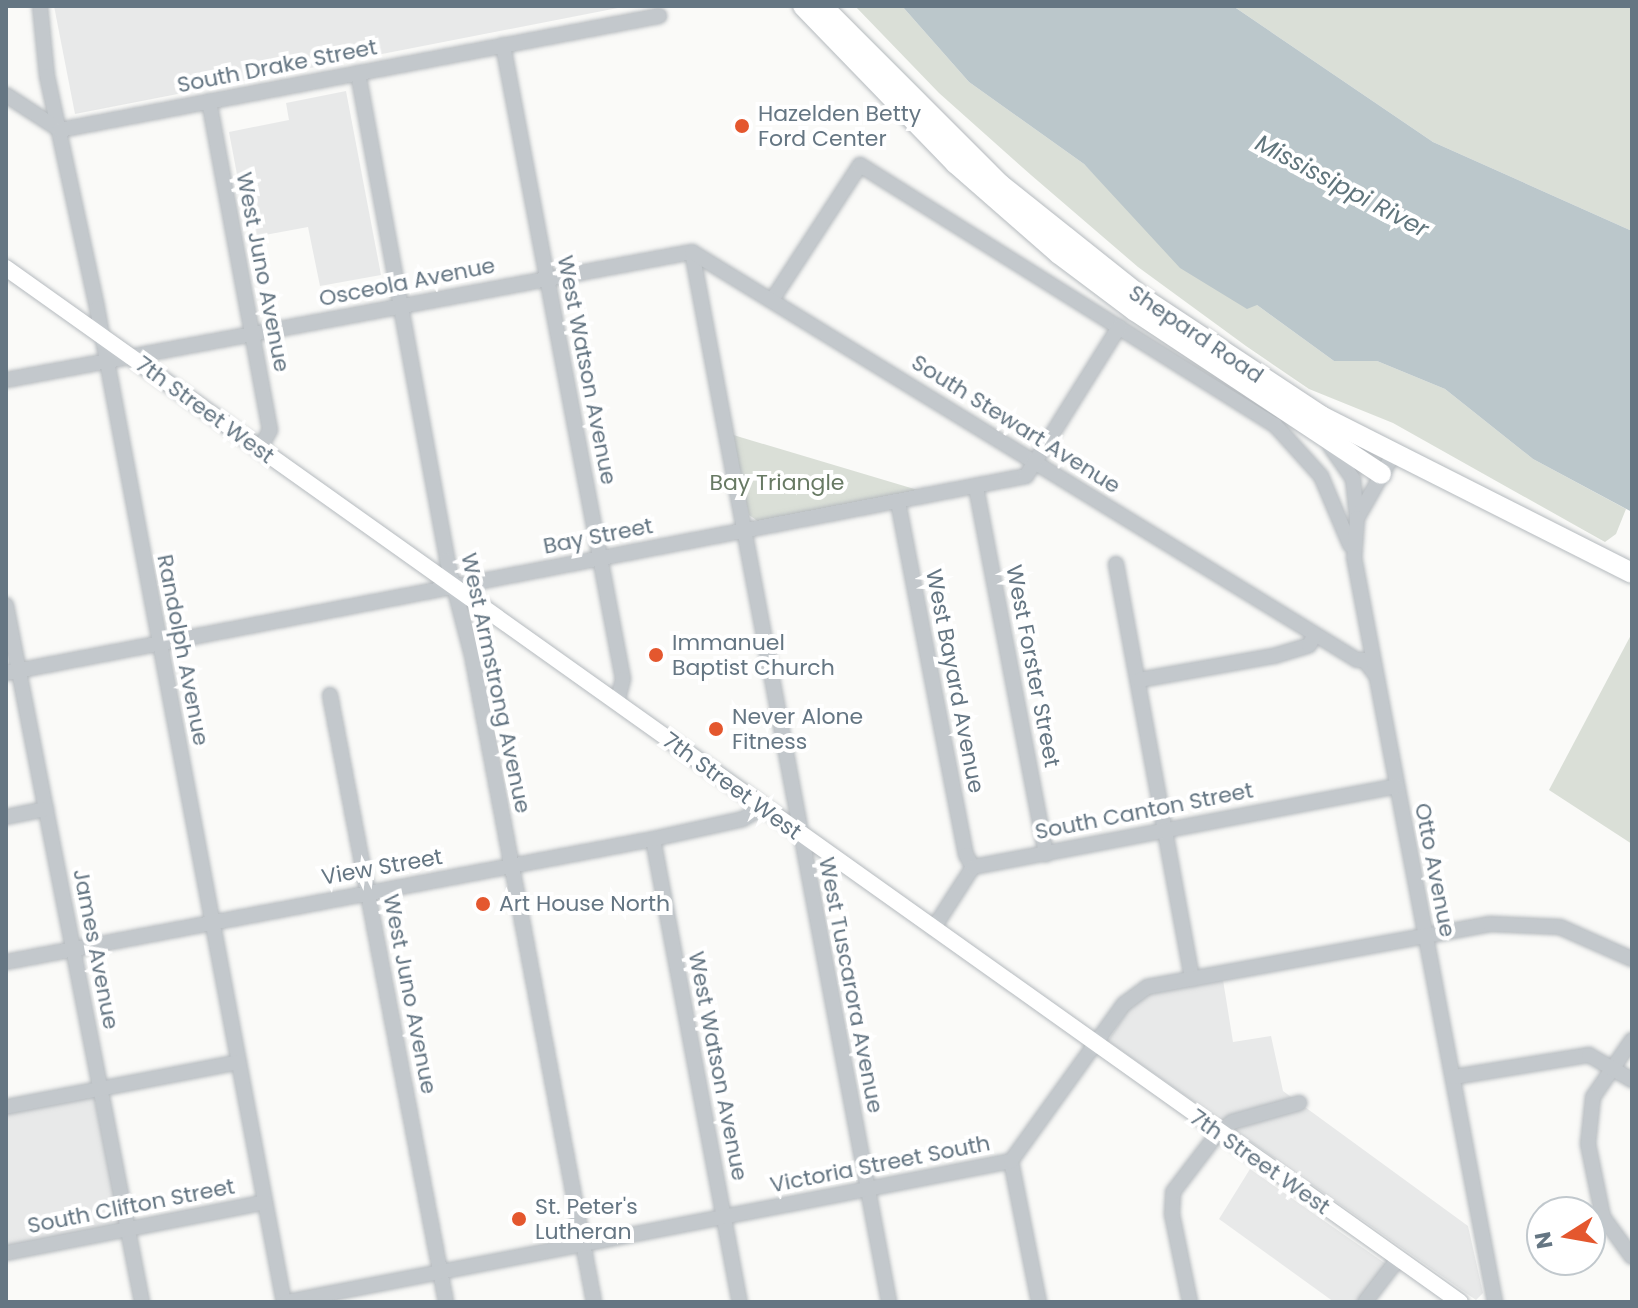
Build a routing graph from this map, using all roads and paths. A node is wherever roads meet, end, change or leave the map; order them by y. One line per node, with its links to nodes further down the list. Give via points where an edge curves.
1 (40, 6): 9 (street, Randolph Avenue)
2 (803, 6): 21 (highway, Shepard Road, via 955,163 1059,254)
3 (822, 6): 23 (highway, Shepard Road, via 967,153 1089,257 1292,399)
4 (659, 16): 5 (street, South Drake Street)
5 (503, 45): 6 (street, South Drake Street); 12 (street, West Watson Avenue)
6 (358, 73): 8 (street, South Drake Street); 14 (street, West Armstrong Avenue)
7 (6, 95): 9 (street)
8 (209, 101): 9 (street, South Drake Street); 17 (street, West Juno Avenue)
9 (60, 130): 16 (street, Randolph Avenue)
10 (692, 252): 12 (street, Osceola Avenue); 13 (street, South Stewart Avenue); 29 (street, West Tuscarora Avenue)
11 (6, 268): 16 (main road, 7th Street West)
12 (547, 278): 14 (street, Osceola Avenue); 31 (street, West Watson Avenue)
13 (772, 300): 15 (street, via 860,165); 24 (street, South Stewart Avenue)
14 (401, 306): 17 (street, Osceola Avenue); 34 (street, West Armstrong Avenue)
15 (1119, 327): 24 (street); 30 (street, via 1275,425 1298,446 1328,489)
16 (101, 335): 18 (main road, 7th Street West); 19 (street, Randolph Avenue)
17 (253, 335): 18 (street, Osceola Avenue); 22 (street, West Juno Avenue, via 270,430)
18 (131, 356): 19 (street, Osceola Avenue); 22 (main road, 7th Street West)
19 (106, 361): 20 (street); 37 (street, Randolph Avenue)
20 (6, 380)
21 (1324, 440): 25 (highway, Shepard Road); 28 (street, via 1349,471)
22 (260, 449): 34 (main road, 7th Street West)
23 (1393, 455): 25 (street, Otto Avenue); 33 (highway, Shepard Road)
24 (1038, 463): 26 (street, Bay Street, via 1026,476); 36 (street, South Stewart Avenue)
25 (1381, 474): 28 (street, Otto Avenue)
26 (976, 487): 27 (street, Bay Street); 50 (street, West Forster Street)
27 (898, 502): 29 (street, Bay Street); 52 (street, West Bayard Avenue, via 966,855)
28 (1357, 518): 30 (street, Otto Avenue)
29 (747, 529): 31 (street, Bay Street); 48 (street, West Tuscarora Avenue)
30 (1354, 557): 39 (street, Otto Avenue)
31 (601, 559): 34 (street, Bay Street); 42 (street, West Watson Avenue, via 623,679)
32 (1116, 564): 40 (street)
33 (1632, 573)
34 (455, 587): 37 (street, Bay Street); 42 (main road, 7th Street West); 51 (street, West Armstrong Avenue)
35 (6, 605): 38 (street, James Avenue)
36 (1315, 635): 39 (street, South Stewart Avenue, via 1364,660); 40 (street, via 1309,645 1274,656)
37 (159, 643): 38 (street, Bay Street); 54 (street, Randolph Avenue)
38 (12, 672): 45 (street, James Avenue)
39 (1375, 674): 43 (street, Otto Avenue)
40 (1139, 680): 47 (street)
41 (330, 695): 53 (street, West Juno Avenue)
42 (617, 703): 44 (main road, 7th Street West)
43 (1396, 786): 47 (street, South Canton Street); 56 (street, Otto Avenue)
44 (762, 808): 48 (main road, 7th Street West); 49 (street, View Street, via 750,817)
45 (46, 809): 46 (street); 57 (street, James Avenue)
46 (6, 817)
47 (1166, 829): 50 (street, South Canton Street); 60 (street)
48 (800, 834): 55 (main road, 7th Street West); 72 (street, West Tuscarora Avenue)
49 (653, 839): 51 (street, View Street); 74 (street, West Watson Avenue)
50 (1046, 854): 52 (street, South Canton Street)
51 (511, 865): 53 (street, View Street); 76 (street, West Armstrong Avenue)
52 (973, 867): 55 (street)
53 (368, 891): 54 (street, View Street); 80 (street, West Juno Avenue)
54 (213, 923): 57 (street, View Street); 63 (street, Randolph Avenue)
55 (933, 929): 62 (main road, 7th Street West)
56 (1425, 934): 58 (street, Victoria Street South, via 1474,925 1538,924 1583,933); 60 (street, Victoria Street South); 65 (street, Otto Avenue)
57 (74, 949): 59 (street, View Street); 67 (street, James Avenue)
58 (1632, 959)
59 (6, 962)
60 (1192, 979): 62 (street, Victoria Street South, via 1141,989)
61 (1632, 1040): 64 (street)
62 (1096, 1045): 70 (main road, 7th Street West); 71 (street, Victoria Street South)
63 (239, 1062): 67 (street); 73 (street, Randolph Avenue)
64 (1613, 1066): 65 (street, via 1581,1054); 66 (street); 78 (street, via 1590,1109 1589,1158 1603,1217)
65 (1454, 1077): 91 (street, Otto Avenue)
66 (1632, 1080)
67 (100, 1088): 69 (street); 75 (street, James Avenue)
68 (1299, 1103): 70 (street, via 1232,1122)
69 (6, 1107)
70 (1218, 1133): 79 (main road, 7th Street West); 88 (street, via 1171,1200)
71 (1011, 1161): 72 (street, Victoria Street South); 87 (street)
72 (868, 1190): 74 (street, Victoria Street South); 86 (street, West Tuscarora Avenue)
73 (265, 1202): 75 (street, South Clifton Street); 82 (street, Randolph Avenue)
74 (724, 1217): 76 (street, Victoria Street South); 85 (street, West Watson Avenue)
75 (127, 1230): 77 (street, South Clifton Street); 81 (street, James Avenue)
76 (583, 1245): 80 (street, Victoria Street South); 84 (street, West Armstrong Avenue)
77 (6, 1253)
78 (1632, 1257)
79 (1398, 1259): 89 (street); 90 (main road, 7th Street West)
80 (441, 1272): 82 (street, Victoria Street South); 83 (street, West Juno Avenue)
81 (142, 1302)
82 (285, 1302)
83 (446, 1302)
84 (594, 1302)
85 (740, 1302)
86 (889, 1302)
87 (1039, 1302)
88 (1190, 1302)
89 (1365, 1302)
90 (1460, 1302)
91 (1495, 1302)

